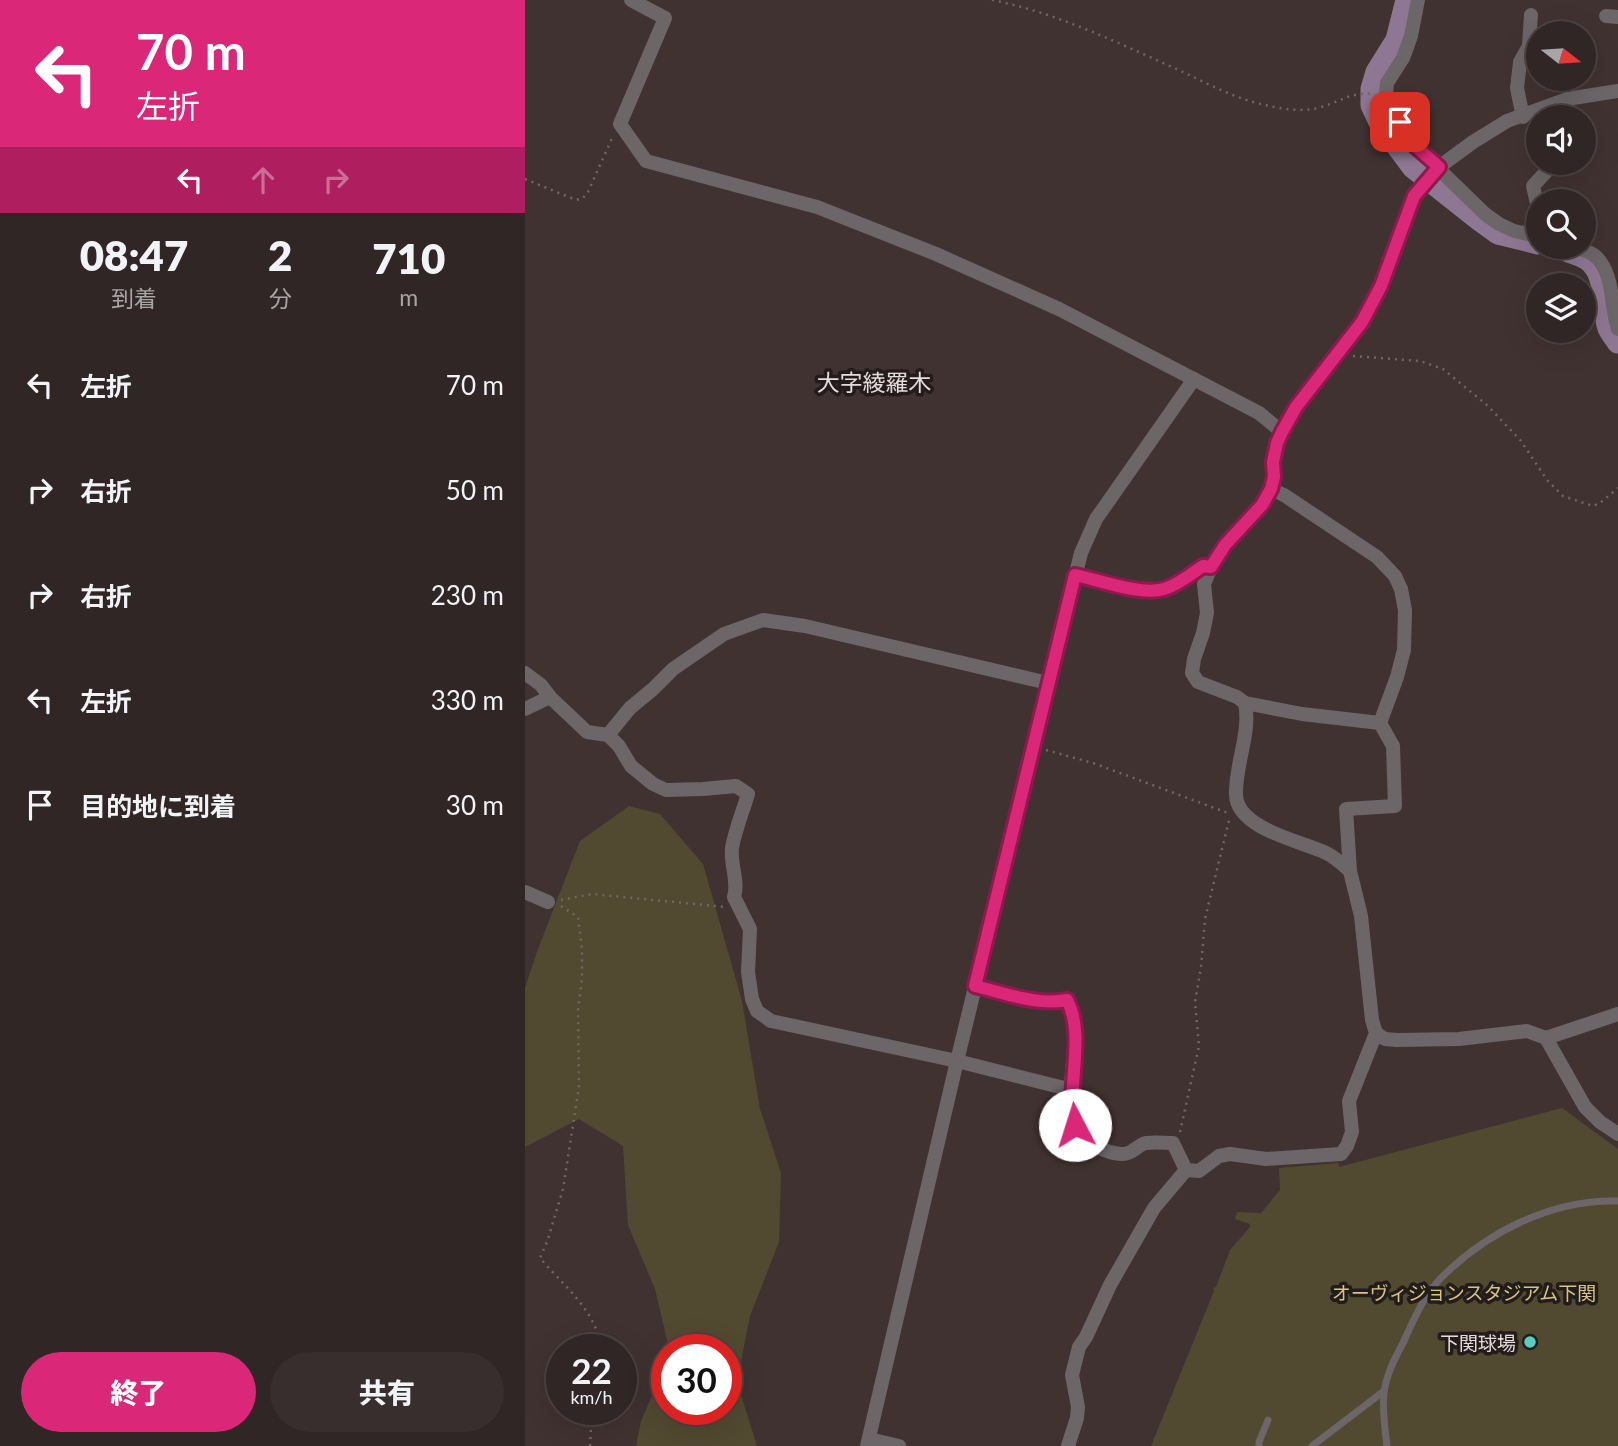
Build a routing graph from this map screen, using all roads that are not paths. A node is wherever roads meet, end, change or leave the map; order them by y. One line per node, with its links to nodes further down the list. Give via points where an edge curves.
1 (631, 0): 14 (street, via 665,18 620,124 646,161 829,212 936,254 1059,309)
2 (1418, 0): 8 (street, via 1411,36 1387,83 1386,95 1390,110)
3 (1531, 15): 7 (street, via 1529,46 1520,62 1517,88)
4 (1618, 91): 5 (street)
5 (1567, 99): 6 (street); 7 (street)
6 (1567, 105)
7 (1523, 117): 8 (street, via 1491,129)
8 (1437, 169): 11 (street, via 1485,214); 15 (street, via 1414,196 1381,286 1362,322)
9 (1543, 175): 10 (street)
10 (1533, 189)
11 (1526, 234)
12 (1596, 258): 13 (street, via 1610,285)
13 (1618, 329)
14 (1194, 379): 15 (street, via 1259,413); 18 (street, via 1096,519)
15 (1282, 432): 16 (street)
16 (1271, 489): 17 (street); 24 (street, via 1377,557 1395,576 1405,610 1404,650)
17 (1211, 567): 18 (street, via 1203,566 1162,590); 22 (street, via 1205,584 1207,612 1192,673 1198,682)
18 (1075, 575): 20 (street)
19 (525, 673): 21 (street)
20 (1048, 683): 25 (street, via 763,620 724,634 673,669); 29 (street)
21 (550, 697): 23 (street); 25 (street, via 587,732)
22 (1245, 703): 24 (street); 26 (street, via 1248,717 1236,796 1240,810 1267,829 1327,853)
23 (525, 709)
24 (1380, 723): 26 (street, via 1393,746 1395,806 1346,809)
25 (608, 735): 33 (street, via 631,766 666,790 736,786 748,794 732,848 732,869 737,886 734,897 750,929 748,972 757,1011 771,1021)
26 (1350, 871): 31 (street, via 1361,916)
27 (525, 892): 28 (street)
28 (548, 902)
29 (975, 986): 33 (street); 34 (street, via 1037,1001 1067,1000 1076,1025)
30 (1618, 1014): 32 (street)
31 (1376, 1033): 32 (street, via 1397,1040 1527,1031); 36 (street, via 1349,1101 1352,1132 1341,1154 1266,1159 1230,1154 1219,1156 1199,1171)
32 (1546, 1038): 35 (street, via 1585,1107)
33 (957, 1061): 34 (street); 40 (street)
34 (1072, 1090): 36 (street, via 1075,1125 1096,1147 1120,1154 1132,1153 1144,1144 1174,1143)
35 (1618, 1134)
36 (1186, 1170): 42 (street, via 1154,1208 1079,1347 1072,1375 1077,1418)
37 (1618, 1201): 38 (lane, via 1566,1206 1523,1219 1479,1247 1440,1279 1416,1316)
38 (1384, 1391): 44 (lane); 45 (lane)
39 (1268, 1420): 43 (lane)
40 (868, 1442): 41 (street)
41 (899, 1446)
42 (1068, 1446)
43 (1259, 1446)
44 (1312, 1446)
45 (1387, 1446)

